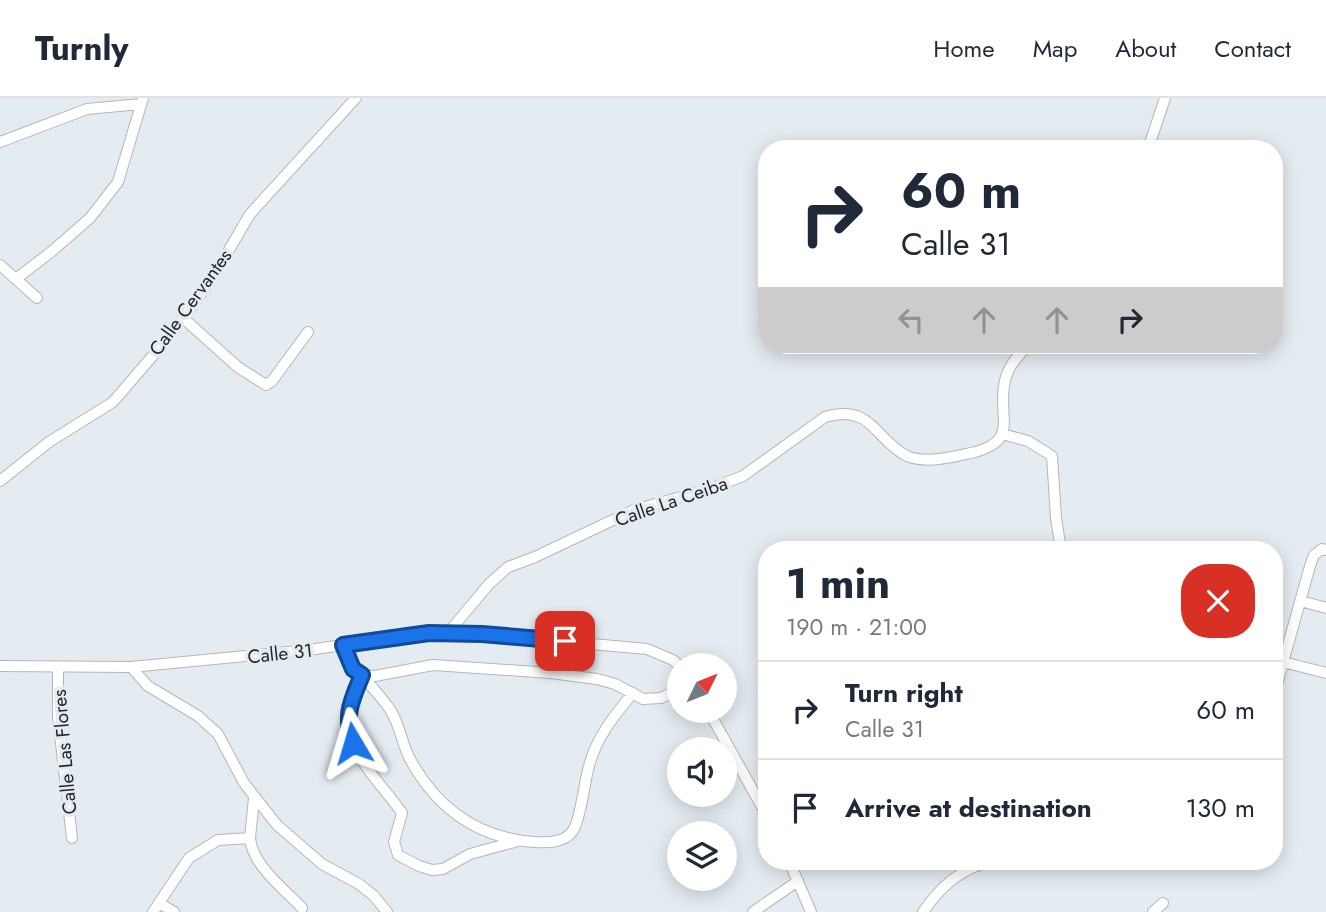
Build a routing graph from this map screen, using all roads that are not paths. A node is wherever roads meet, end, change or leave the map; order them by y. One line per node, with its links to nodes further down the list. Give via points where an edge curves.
1 (356, 98): 9 (street, Calle Cervantes, via 250,214)
2 (1165, 98): 4 (street)
3 (141, 101): 5 (street, via 87,108); 7 (street, via 118,182 90,218)
4 (1151, 140)
5 (0, 142)
6 (0, 265): 7 (street)
7 (17, 278): 8 (street)
8 (37, 298)
9 (183, 318): 10 (street, via 239,368 266,385); 13 (street, Calle Cervantes, via 113,402 49,442)
10 (308, 332)
11 (1020, 354): 12 (street, via 1004,381)
12 (1002, 434): 14 (street, via 1028,441 1052,456); 18 (street, Calle La Ceiba, via 997,444 984,450 920,460 906,456 859,416 840,412 825,417 743,476 634,510 508,567)
13 (0, 481)
14 (1060, 541)
15 (1326, 550): 16 (street, via 1314,555)
16 (1301, 601): 17 (street); 21 (street)
17 (1326, 608)
18 (448, 633): 19 (street, Calle 31); 20 (street, Calle 31, via 647,649)
19 (343, 645): 24 (street, Calle 31); 26 (street, via 353,669)
20 (667, 657)
21 (1283, 662): 25 (street)
22 (0, 666): 23 (street, Calle 31)
23 (58, 667): 24 (street, Calle 31); 32 (street, Calle Las Flores, via 58,717)
24 (131, 667): 30 (street, via 148,686 219,734)
25 (1326, 673)
26 (362, 675): 27 (street, via 433,665 597,679); 34 (street, via 394,715 411,761 435,796 485,832); 34 (street, via 348,711 348,726 369,771 402,813 394,842 398,855 419,866 443,869 470,854)
27 (633, 693): 28 (street, via 643,699); 34 (street, via 594,746 575,828 565,838 549,843)
28 (667, 695)
29 (715, 723): 31 (street)
30 (254, 798): 33 (street); 43 (street, via 322,864 359,884)
31 (758, 800)
32 (72, 838)
33 (250, 838): 40 (street, via 218,840 190,858); 41 (street, via 262,866)
34 (521, 841)
35 (793, 870): 37 (street)
36 (964, 870): 47 (street, via 934,895)
37 (798, 881): 38 (street); 46 (street)
38 (771, 899): 44 (street); 45 (street)
39 (1163, 903): 48 (street)
40 (156, 907): 42 (street)
41 (302, 908)
42 (174, 912)
43 (387, 912)
44 (754, 912)
45 (766, 912)
46 (811, 912)
47 (923, 912)
48 (1153, 912)

